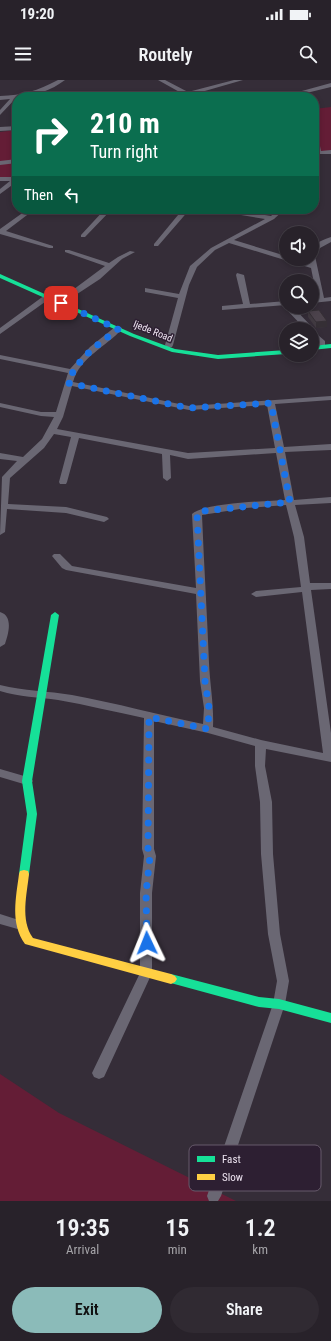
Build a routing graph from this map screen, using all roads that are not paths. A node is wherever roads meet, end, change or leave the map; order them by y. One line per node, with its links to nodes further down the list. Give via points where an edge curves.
1 (62, 80): 5 (street)
2 (161, 80): 6 (street)
3 (240, 80): 7 (street)
4 (331, 85): 8 (street)
5 (36, 92)
6 (183, 92)
7 (195, 92)
8 (303, 92)
9 (12, 97): 10 (street)
10 (0, 98)
11 (12, 102): 12 (street)
12 (0, 113)
13 (12, 128): 14 (street)
14 (0, 129)
15 (331, 152): 16 (street)
16 (319, 154)
17 (12, 162): 18 (street)
18 (0, 163)
19 (12, 178): 20 (street)
20 (0, 179)
21 (12, 183): 22 (street)
22 (0, 192)
23 (25, 214): 29 (street)
24 (104, 214): 30 (street)
25 (182, 214): 33 (street)
26 (248, 214): 28 (street)
27 (276, 214): 28 (street)
28 (272, 218): 32 (street)
29 (0, 232): 34 (street)
30 (83, 236)
31 (331, 239): 38 (street, via 314,251)
32 (229, 241): 38 (street); 44 (street, via 206,253 194,266)
33 (156, 245)
34 (51, 247)
35 (67, 251): 37 (street)
36 (132, 252): 37 (street)
37 (111, 266): 46 (street)
38 (314, 267): 47 (street)
39 (0, 272): 46 (main road, Ijede Road)
40 (240, 275): 49 (street)
41 (0, 276): 43 (main road, Ijede Road)
42 (148, 290): 44 (street)
43 (48, 297): 53 (main road, Ijede Road); 54 (street)
44 (183, 297): 57 (street)
45 (331, 299): 47 (street)
46 (65, 300): 57 (main road, Ijede Road)
47 (321, 300)
48 (279, 304): 49 (street)
49 (247, 306): 50 (street)
50 (225, 308)
51 (295, 314): 52 (street)
52 (303, 322)
53 (118, 329): 59 (main road, Ijede Road, via 186,354 218,357); 61 (street, via 94,348)
54 (0, 332)
55 (319, 337): 56 (street)
56 (328, 344)
57 (169, 345): 58 (main road, Ijede Road, via 219,353)
58 (279, 349)
59 (279, 353)
60 (0, 357): 61 (street)
61 (72, 372): 62 (street)
62 (68, 383): 64 (street, via 189,408); 66 (street)
63 (331, 398): 64 (street)
64 (271, 403): 70 (street)
65 (0, 405): 66 (street, via 41,414)
66 (59, 415): 67 (street)
67 (52, 431): 68 (street); 73 (street, via 46,441)
68 (76, 436): 71 (street); 75 (street)
69 (331, 447): 70 (street)
70 (280, 450): 71 (street, via 200,457); 77 (street)
71 (166, 453): 74 (street)
72 (0, 456): 73 (street)
73 (24, 460): 78 (street, via 6,477)
74 (167, 478)
75 (63, 482)
76 (331, 500): 77 (street)
77 (290, 502): 83 (street, via 299,537); 84 (street, via 198,512)
78 (2, 506): 79 (street, via 66,510); 80 (street)
79 (104, 519)
80 (0, 532)
81 (57, 556): 84 (street, via 69,568)
82 (331, 586): 83 (street)
83 (307, 588): 85 (street); 94 (street)
84 (202, 592): 92 (street)
85 (256, 594)
86 (0, 614): 88 (street, via 5,627)
87 (55, 615): 90 (main road)
88 (0, 644)
89 (0, 688): 90 (street, via 27,694)
90 (42, 694): 91 (street); 96 (main road)
91 (149, 717): 92 (street); 99 (street, via 150,856 146,893)
92 (208, 729): 93 (street)
93 (261, 744): 94 (street); 100 (street, via 260,766 266,802 267,854 274,934 283,980)
94 (330, 758)
95 (0, 773): 96 (street)
96 (27, 781): 98 (main road, via 32,814 21,902)
97 (0, 919): 98 (street)
98 (21, 925): 99 (main road, via 24,936 34,943)
99 (146, 972): 100 (main road, via 259,1002); 102 (street)
100 (279, 1004): 101 (main road); 103 (street)
101 (331, 1018)
102 (99, 1073)
103 (231, 1145)
104 (216, 1191): 105 (street)
105 (214, 1196)

